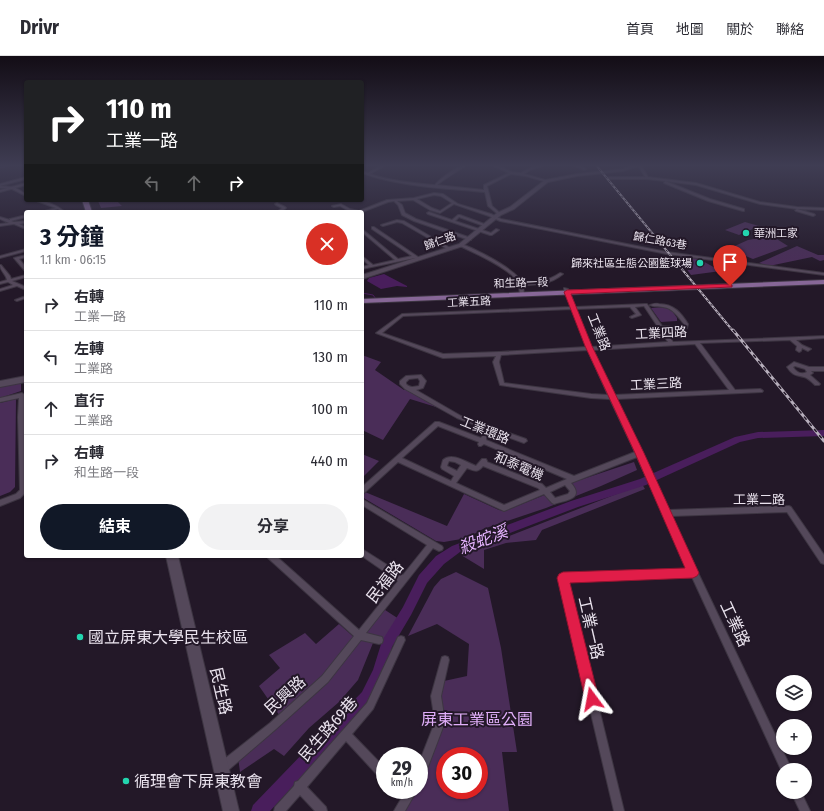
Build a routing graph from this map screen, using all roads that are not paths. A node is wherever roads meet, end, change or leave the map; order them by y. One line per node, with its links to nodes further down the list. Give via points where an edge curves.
1 (393, 200): 19 (street, via 375,204)
2 (395, 200): 39 (street, via 403,214)
3 (416, 200): 10 (street, via 440,212)
4 (450, 200): 10 (street, 歸仁路63巷)
5 (489, 200): 23 (street)
6 (522, 200): 23 (street, 歸仁路)
7 (710, 200): 20 (street)
8 (749, 200): 13 (street)
9 (42, 202): 14 (street)
10 (454, 203): 23 (street, 歸仁路63巷)
11 (277, 204): 17 (street, via 284,208)
12 (334, 206): 18 (street, via 341,205)
13 (780, 206): 15 (street); 22 (street)
14 (59, 208): 16 (street)
15 (824, 209)
16 (50, 210)
17 (282, 210)
18 (349, 210)
19 (363, 210)
20 (743, 210)
21 (429, 213): 27 (street)
22 (813, 215)
23 (497, 216): 32 (street, 歸仁路); 53 (street, 歸仁路63巷, via 500,220 667,253)
24 (24, 217): 26 (street)
25 (0, 218): 26 (street)
26 (8, 221): 29 (street)
27 (452, 221): 32 (street, via 459,216); 36 (street)
28 (24, 222): 29 (street)
29 (13, 223): 30 (street); 33 (street)
30 (0, 225): 35 (street)
31 (383, 225): 41 (street, via 402,222)
32 (485, 225): 36 (street, 歸仁路)
33 (24, 227)
34 (373, 228): 46 (street)
35 (4, 230)
36 (479, 230): 37 (street, via 491,234); 39 (street, 歸仁路)
37 (497, 230)
38 (364, 232): 47 (street)
39 (470, 238): 40 (street, 歸仁路)
40 (461, 245): 41 (street, 歸仁路); 62 (street, via 517,277)
41 (450, 249): 46 (street, 歸仁路)
42 (24, 251): 44 (street)
43 (24, 256): 51 (street, via 16,258)
44 (0, 257)
45 (364, 258): 48 (street)
46 (417, 258): 47 (street); 54 (street, 歸仁路)
47 (397, 260): 48 (street)
48 (371, 265): 50 (street)
49 (0, 266): 56 (street)
50 (364, 267)
51 (24, 268)
52 (561, 274): 62 (street, via 551,281)
53 (824, 274)
54 (364, 276)
55 (24, 277): 56 (street)
56 (9, 281): 58 (street); 59 (street)
57 (824, 281): 63 (main road, 和生路一段)
58 (0, 283)
59 (17, 285): 60 (street); 61 (street)
60 (24, 288)
61 (0, 290)
62 (521, 290): 63 (main road, 和生路一段); 65 (main road, 和生路一段)
63 (567, 291): 69 (street, 工業路)
64 (24, 298): 66 (street)
65 (364, 299)
66 (17, 300)
67 (652, 305): 71 (street, via 663,304 675,309 686,324 685,327)
68 (632, 306): 69 (street, 工業五路); 70 (street, via 639,315); 71 (street, 工業五路, via 645,305)
69 (574, 308): 76 (street, 工業路); 78 (street, 工業五路, via 402,315 378,333 443,356)
70 (632, 317)
71 (660, 328): 75 (street, 工業五路)
72 (790, 337): 73 (street, 工業四路); 74 (street, 工業四路); 77 (street, via 800,348)
73 (823, 338)
74 (696, 342): 75 (street, 工業四路); 85 (street)
75 (671, 344): 76 (street, 工業四路)
76 (590, 348): 78 (street, 工業四路); 86 (street, 工業路)
77 (808, 349)
78 (499, 354): 86 (street, 工業三路, via 496,362 502,384)
79 (824, 369): 82 (street, via 808,372)
80 (24, 378): 81 (street)
81 (0, 384)
82 (817, 384)
83 (407, 388): 88 (street, via 459,417)
84 (760, 391): 85 (street, 工業三路)
85 (733, 392): 86 (street, 工業三路)
86 (613, 397): 92 (street, 工業路)
87 (0, 400): 89 (street, via 22,395)
88 (490, 428): 90 (street); 91 (street)
89 (24, 433): 102 (street, via 23,491 18,496)
90 (524, 440)
91 (482, 441): 93 (street, 工業環路, via 437,423); 94 (street, via 480,444); 97 (street, 工業環路)
92 (640, 453): 97 (street); 104 (street, 工業路)
93 (398, 459): 99 (street); 100 (street, 工業環路)
94 (520, 461)
95 (465, 465): 96 (street); 96 (street, 和泰電機, via 452,458 444,464 445,469); 101 (street, 和泰電機, via 477,469 483,462 540,486)
96 (458, 475): 99 (street)
97 (576, 480): 98 (street)
98 (566, 482): 101 (street); 101 (street, 和泰電機, via 573,490 570,496 554,501)
99 (452, 484): 101 (street, via 504,508)
100 (364, 489)
101 (545, 491)
102 (0, 503)
103 (364, 503): 110 (street, 民福路, via 436,546)
104 (666, 513): 108 (street, 工業二路, via 789,509); 109 (street, 工業路)
105 (364, 553): 110 (street)
106 (172, 558): 119 (street, 民生路)
107 (273, 558): 111 (street)
108 (824, 561)
109 (693, 573): 117 (street, 工業路); 127 (street, 工業一路, via 563,578)
110 (403, 580): 111 (street, 民福路)
111 (360, 636): 112 (street); 119 (street, 民興路, via 325,679)
112 (379, 640)
113 (401, 640): 115 (street, 民生路69巷, via 370,706)
114 (445, 660): 116 (street, via 436,696 440,722)
115 (346, 734): 118 (street); 120 (street, 民生路69巷)
116 (428, 753)
117 (783, 763)
118 (376, 766)
119 (221, 768): 123 (street, 民生路)
120 (300, 786): 124 (street, 民生路69巷); 125 (street)
121 (407, 799): 126 (street)
122 (799, 799): 128 (street)
123 (231, 811)
124 (279, 811)
125 (322, 811)
126 (399, 811)
127 (619, 811)
128 (805, 811)

